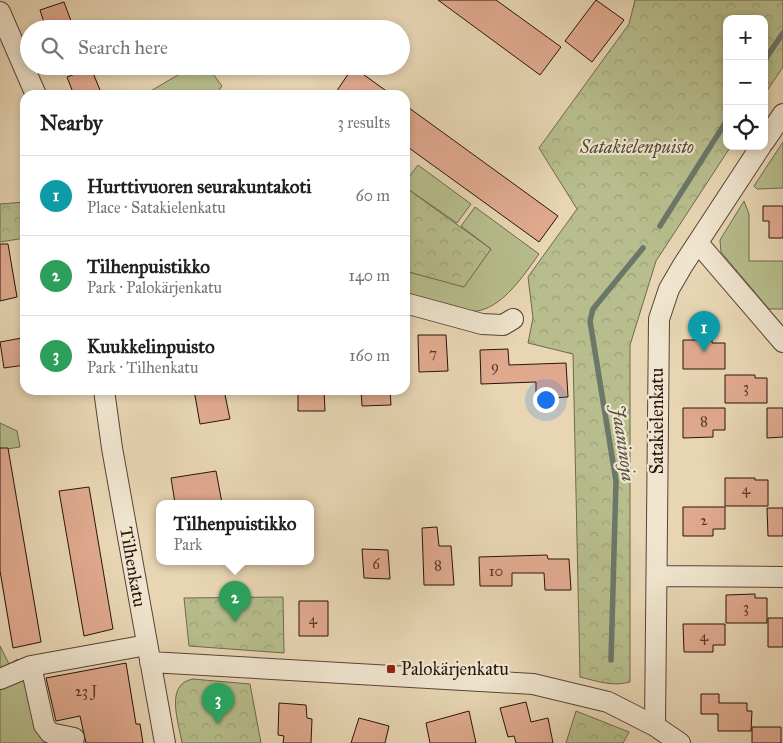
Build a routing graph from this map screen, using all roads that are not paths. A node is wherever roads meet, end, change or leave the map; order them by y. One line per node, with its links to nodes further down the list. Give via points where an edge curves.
1 (0, 12): 2 (street)
2 (20, 58)
3 (27, 75): 4 (street)
4 (34, 90)
5 (783, 114): 6 (street)
6 (768, 136)
7 (759, 150): 8 (street, Satakielenkatu)
8 (698, 243): 11 (street); 13 (street, Satakielenkatu, via 669,289 659,319)
9 (410, 304): 10 (street, via 482,324 503,325)
10 (513, 320)
11 (783, 342)
12 (105, 395): 15 (street, Tilhenkatu)
13 (657, 576): 14 (street); 18 (street, Satakielenkatu)
14 (783, 577)
15 (148, 653): 16 (street); 18 (street, via 533,684 608,702); 20 (street, Tilhenkatu)
16 (31, 666): 17 (street); 19 (street, via 44,725 50,733)
17 (0, 679)
18 (655, 726): 21 (street)
19 (74, 738)
20 (165, 743)
21 (680, 743)

